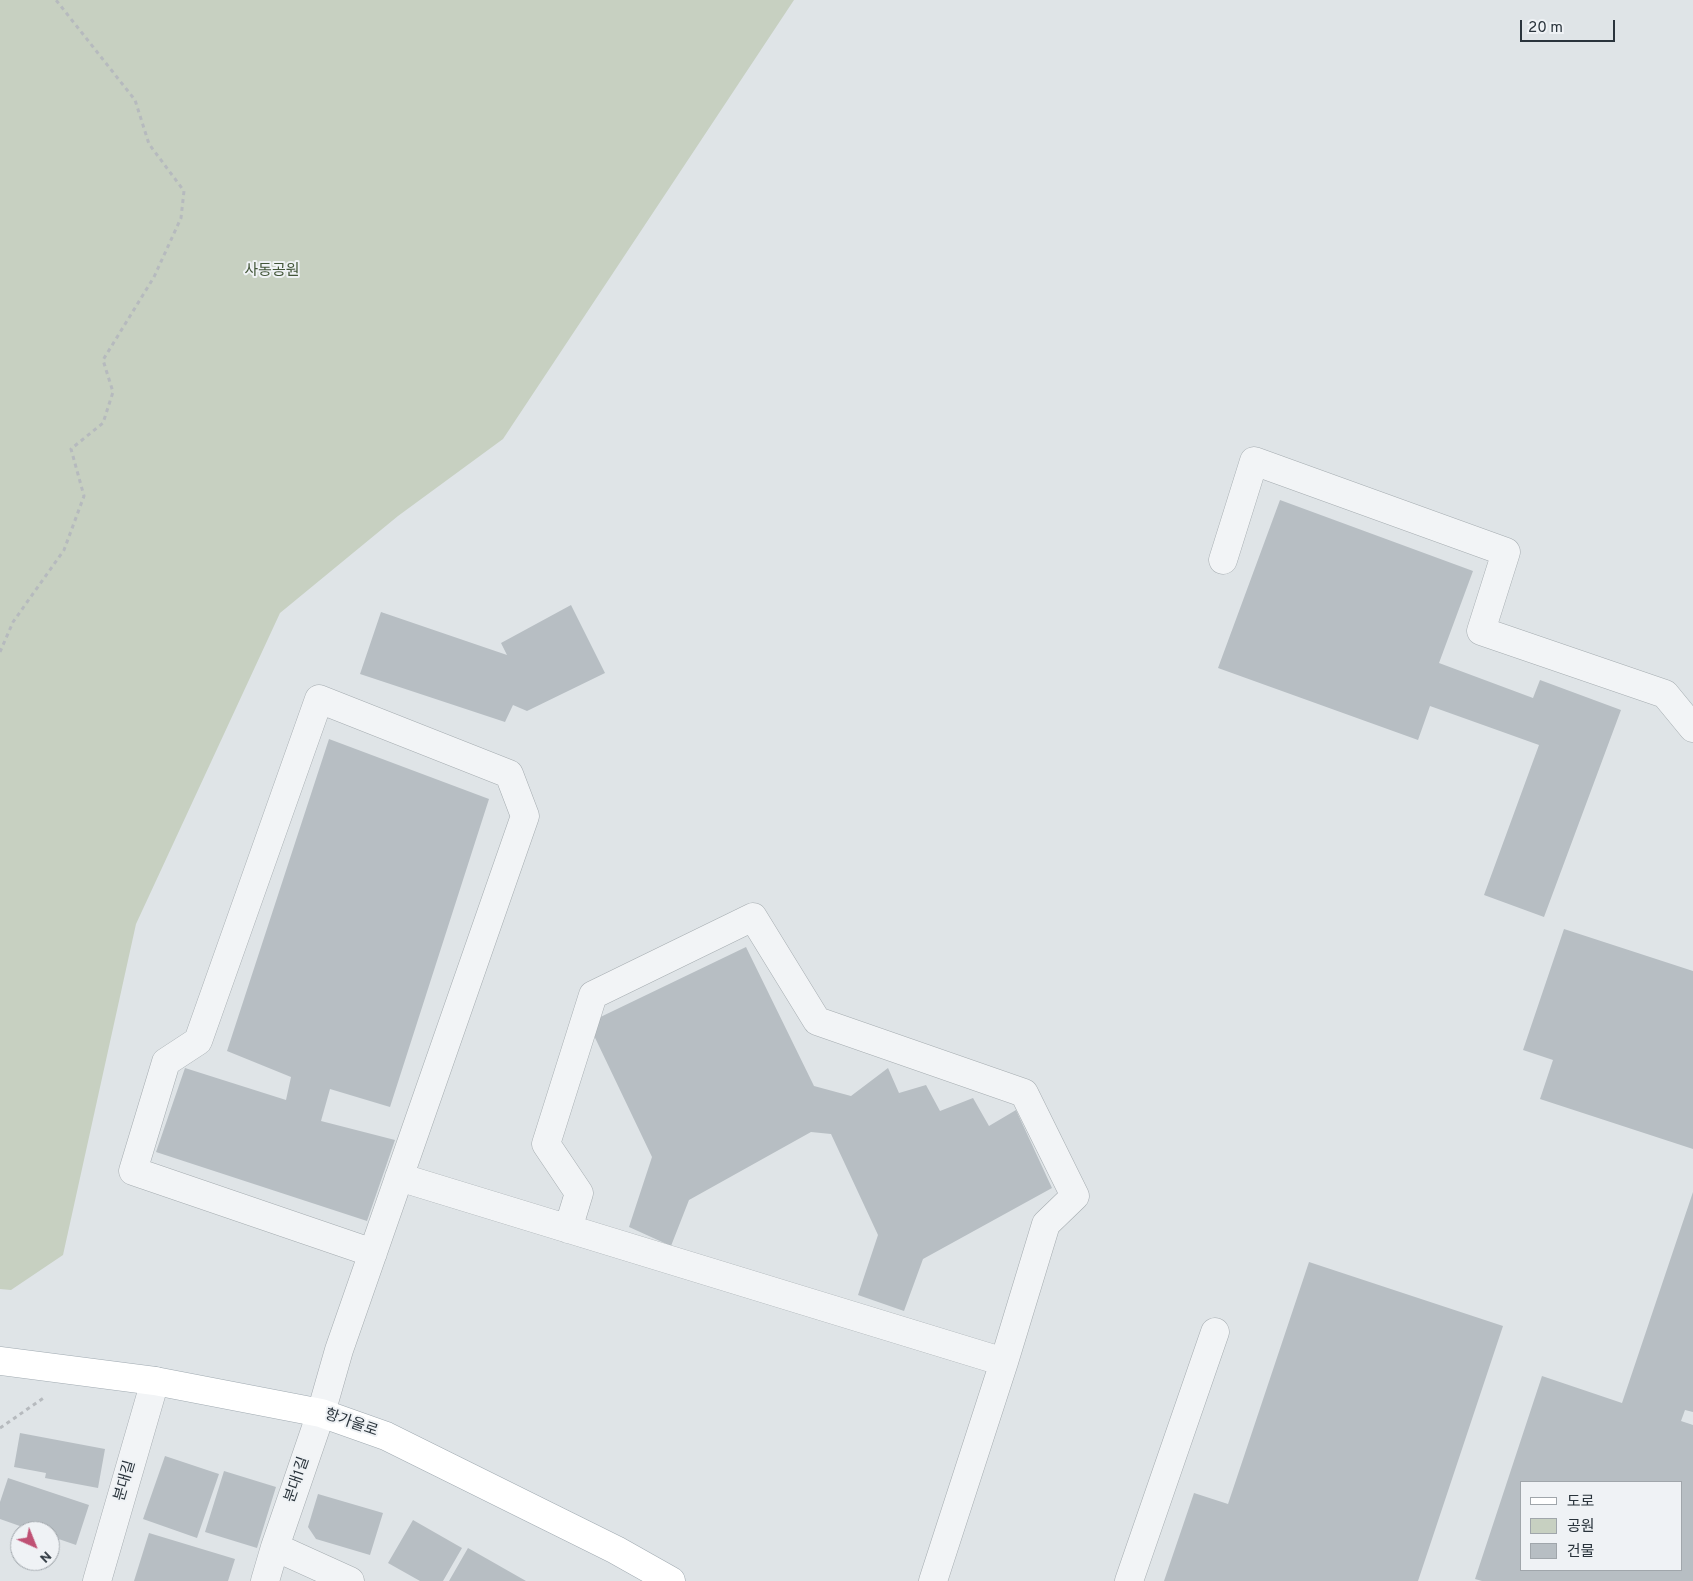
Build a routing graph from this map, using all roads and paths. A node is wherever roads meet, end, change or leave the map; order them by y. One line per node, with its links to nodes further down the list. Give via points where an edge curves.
1 (56, 0): 3 (path, via 135,100 149,144 184,191 181,218 154,277 103,360 114,392 103,423 72,449 84,496 64,550 13,622)
2 (1223, 560): 4 (street, via 1254,461 1506,552 1481,631 1665,694)
3 (0, 652)
4 (1693, 728)
5 (399, 1178): 6 (street); 7 (street, 분대1길); 7 (street, 분대1길, via 525,816 509,774 319,699 198,1041 166,1062 134,1171)
6 (568, 1229): 10 (street); 10 (street, via 579,1193 546,1144 593,995 753,916 817,1021 1024,1093 1075,1196 1046,1224)
7 (373, 1253): 13 (street, 분대1길)
8 (1215, 1332): 21 (street)
9 (0, 1361): 11 (main road, 항가울로)
10 (1004, 1362): 20 (street)
11 (82, 1371): 12 (main road, 항가울로); 14 (path)
12 (155, 1381): 13 (main road, 항가울로); 16 (street, 분대길)
13 (321, 1413): 15 (street, 분대1길); 19 (main road, 항가울로, via 386,1436 616,1550)
14 (0, 1428)
15 (275, 1547): 17 (street, 분대1길); 18 (street)
16 (97, 1581)
17 (265, 1581)
18 (350, 1581)
19 (671, 1581)
20 (933, 1581)
21 (1129, 1581)

